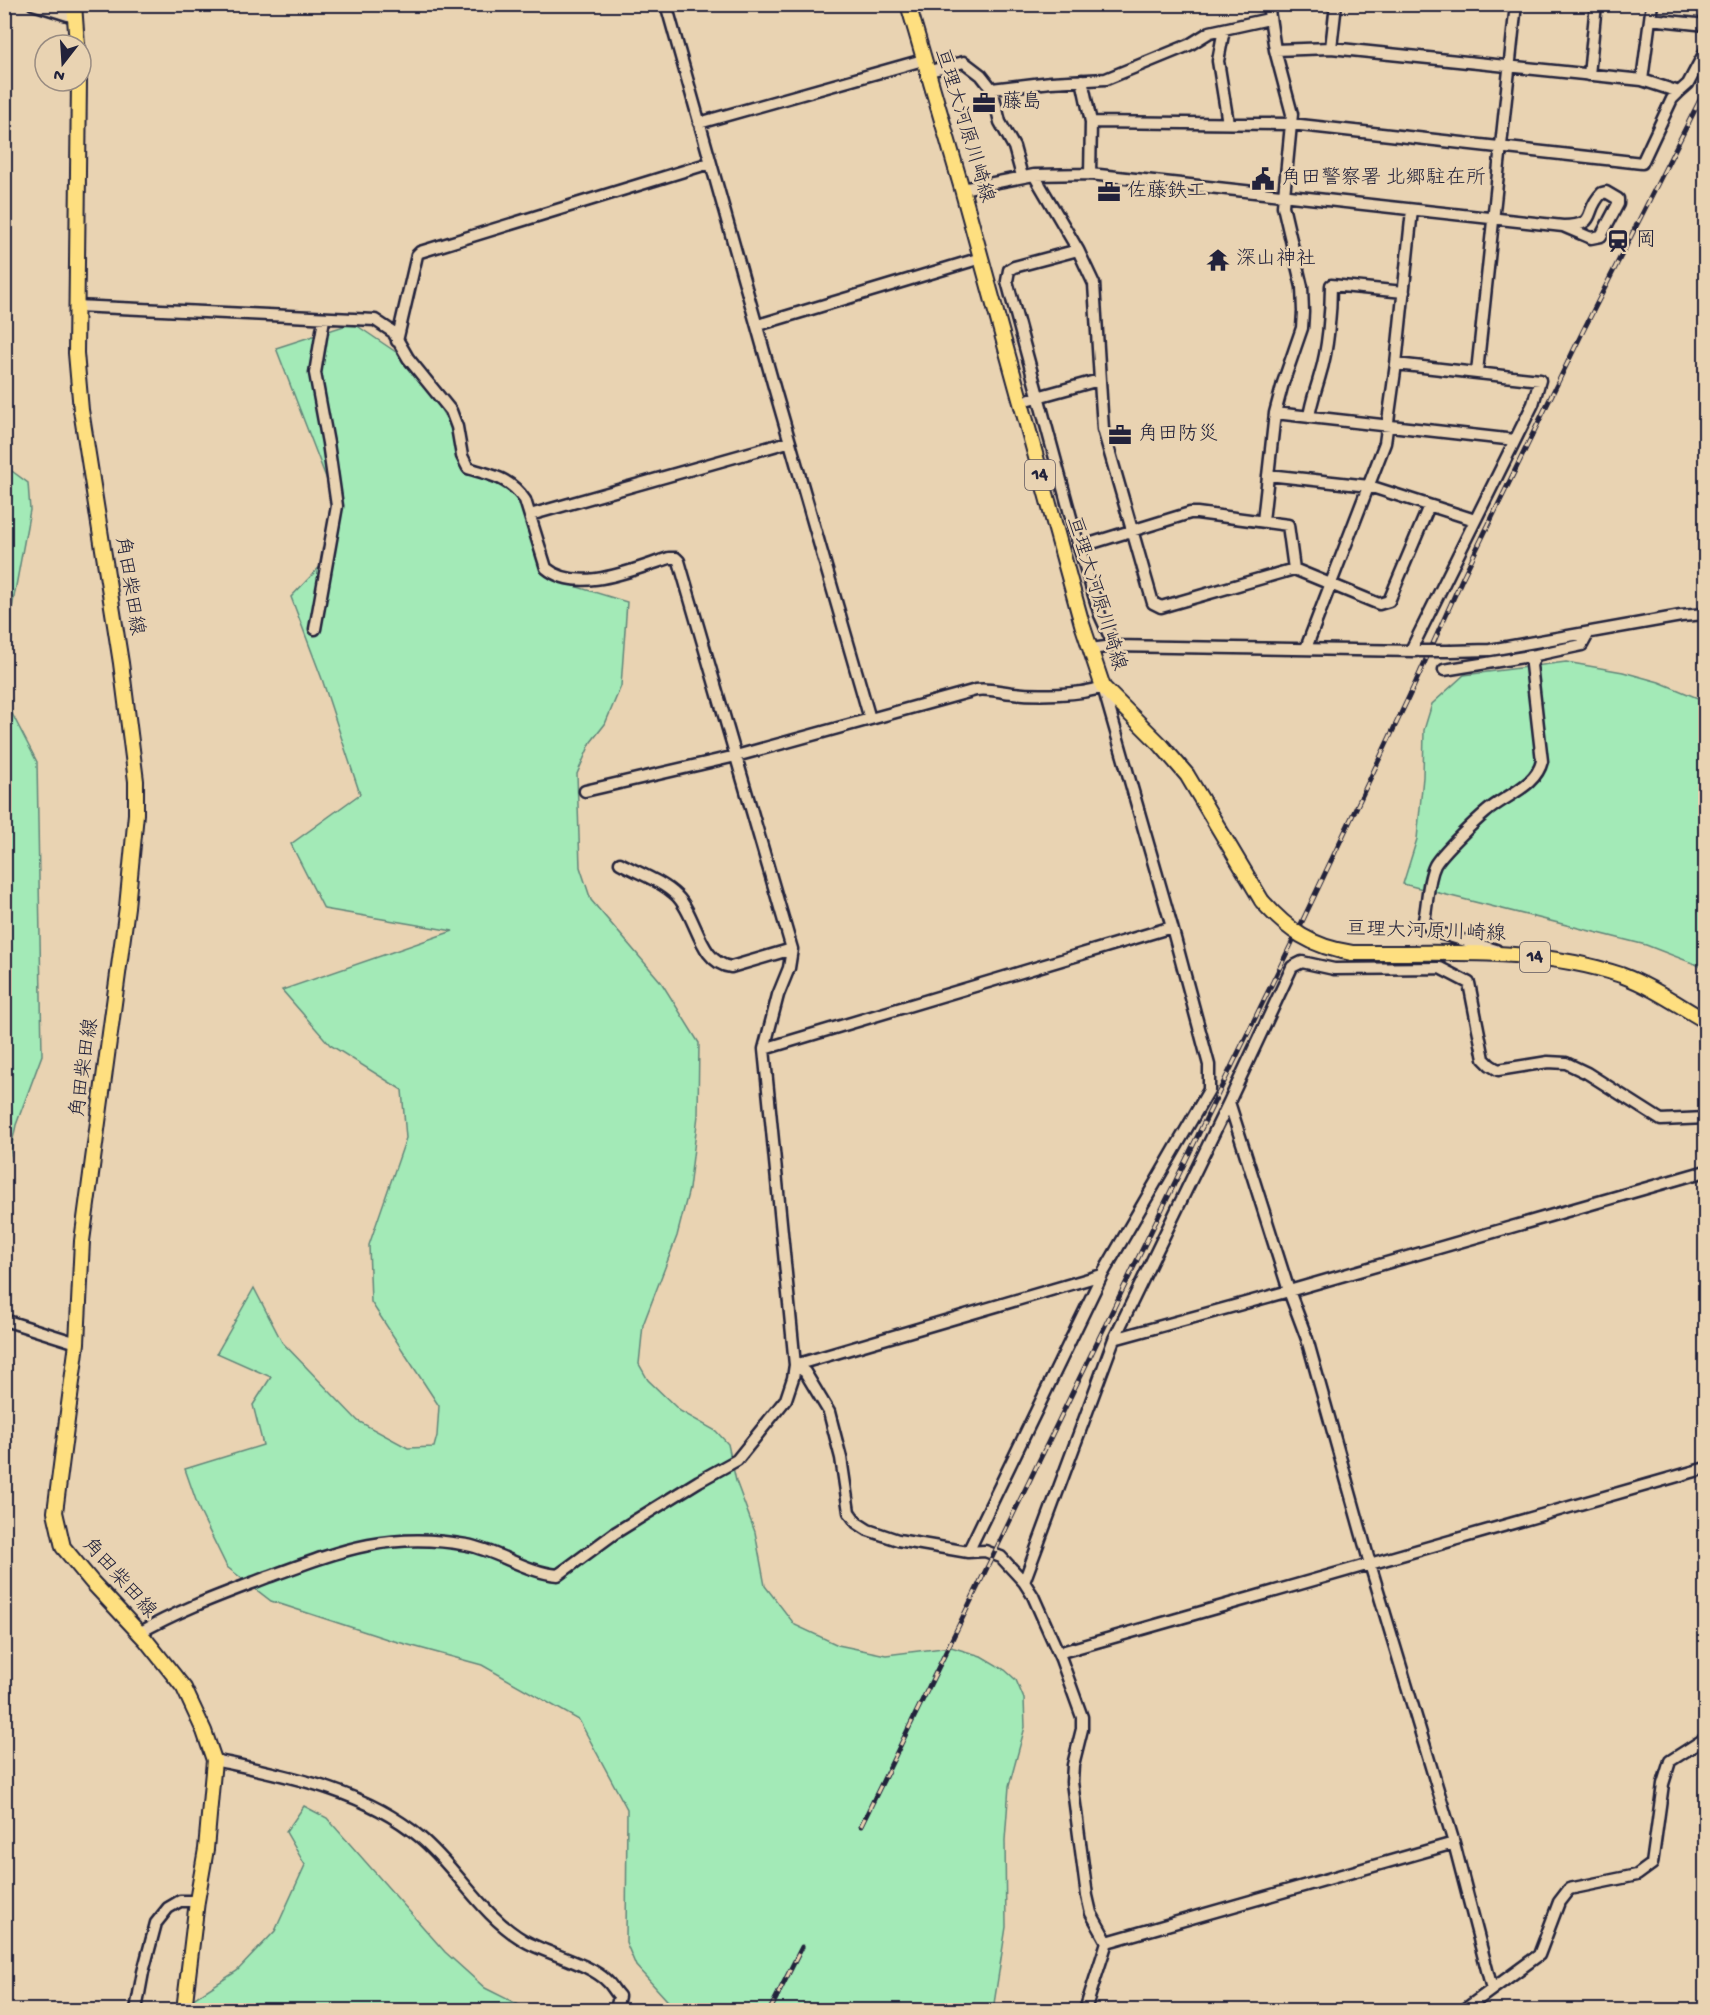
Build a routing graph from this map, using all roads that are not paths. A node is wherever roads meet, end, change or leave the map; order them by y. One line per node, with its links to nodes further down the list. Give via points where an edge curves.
1 (33, 4): 9 (street)
2 (666, 4): 27 (street)
3 (908, 4): 19 (main road, 亘理大河原川崎線 / 14)
4 (1268, 4): 10 (street)
5 (1336, 4): 15 (street)
6 (1516, 4): 18 (street)
7 (1596, 4): 20 (street)
8 (1652, 4): 11 (street)
9 (74, 11): 14 (main road)
10 (1269, 19): 13 (street); 16 (street)
11 (1650, 19): 12 (street); 22 (street)
12 (1706, 25)
13 (1224, 28): 21 (street, via 1106,79); 28 (street, via 1218,62)
14 (76, 33)
15 (1331, 48): 16 (street); 18 (street)
16 (1275, 50): 29 (street, via 1292,114)
17 (1706, 50): 24 (street, via 1688,84)
18 (1511, 66): 20 (street); 30 (street)
19 (931, 68): 23 (street, via 964,62); 27 (street); 34 (main road, 亘理大河原川崎線 / 14)
20 (1589, 75): 22 (street)
21 (1082, 80): 23 (street); 26 (street)
22 (1642, 80): 24 (street)
23 (992, 89): 33 (street, via 1000,122)
24 (1679, 92): 30 (street, via 1642,163)
25 (79, 93): 42 (main road, 角田柴田線)
26 (1091, 122): 28 (street); 32 (street)
27 (699, 123): 31 (street)
28 (1228, 123): 29 (street)
29 (1291, 124): 30 (street); 35 (street)
30 (1502, 147): 37 (street)
31 (710, 163): 44 (street); 45 (street, via 420,252)
32 (1090, 174): 33 (street); 35 (street)
33 (1028, 176): 34 (street); 39 (street)
34 (962, 189): 40 (main road, 亘理大河原川崎線 / 14)
35 (1283, 196): 36 (street); 51 (street, via 1302,287 1303,312 1302,328)
36 (1412, 210): 37 (street); 41 (street)
37 (1495, 218): 38 (street); 47 (street)
38 (1563, 226): 38 (street, via 1585,223 1602,193 1618,199 1601,236 1591,238)
39 (1078, 250): 48 (street, via 1094,284); 49 (street, via 1014,267 1007,274)
40 (981, 258): 44 (street); 50 (main road, 亘理大河原川崎線 / 14)
41 (1404, 292): 46 (street); 52 (street, via 1331,285 1321,374)
42 (76, 306): 43 (street); 91 (main road, 角田柴田線, via 81,410 136,781 127,907 82,1241)
43 (324, 319): 45 (street, via 375,320 393,332); 67 (street, via 315,373 337,506)
44 (758, 325): 55 (street)
45 (397, 341): 59 (street, via 451,411 468,468 509,482 525,500)
46 (1396, 364): 47 (street); 53 (street)
47 (1477, 372): 54 (street, via 1540,380 1536,398)
48 (1099, 380): 49 (street); 62 (street, via 1102,429)
49 (1037, 398): 50 (street); 63 (street)
50 (1020, 402): 69 (main road, 亘理大河原川崎線 / 14)
51 (1275, 413): 52 (street); 56 (street)
52 (1309, 417): 53 (street)
53 (1389, 426): 54 (street); 57 (street)
54 (1515, 440): 60 (street)
55 (788, 442): 59 (street); 75 (street)
56 (1268, 475): 57 (street); 61 (street)
57 (1369, 486): 58 (street); 65 (street)
58 (1430, 506): 60 (street); 65 (street, via 1389,601 1379,604)
59 (530, 515): 76 (street, via 546,568 554,575 577,580 610,577 669,558 679,561)
60 (1475, 520): 71 (street)
61 (1263, 521): 62 (street, via 1190,513); 64 (street, via 1288,525)
62 (1132, 531): 63 (street); 64 (street, via 1153,603 1161,607)
63 (1079, 547): 69 (street, via 1100,615)
64 (1294, 569): 65 (street)
65 (1330, 583): 70 (street)
66 (1706, 614): 68 (street)
67 (315, 629)
68 (1588, 634): 71 (street, bridge, via 1490,650); 72 (street, via 1582,645)
69 (1100, 648): 70 (street); 74 (main road, 亘理大河原川崎線 / 14)
70 (1306, 648): 71 (street)
71 (1415, 651)
72 (1536, 655): 73 (street); 81 (street, via 1532,665 1540,771 1487,811 1435,865 1424,920 1432,931)
73 (1444, 670)
74 (1103, 687): 75 (street, via 1089,692 1025,694 987,688); 79 (street); 81 (main road, 亘理大河原川崎線 / 14, bridge, via 1187,775 1262,901 1283,924 1332,950 1352,953)
75 (870, 719): 76 (street)
76 (736, 756): 77 (street); 80 (street)
77 (585, 791)
78 (620, 863): 80 (street, via 677,897 715,962 731,966)
79 (1172, 927): 83 (street); 87 (street, via 1209,1065 1209,1090)
80 (792, 949): 83 (street)
81 (1515, 955): 82 (main road, 亘理大河原川崎線 / 14, via 1621,975)
82 (1706, 1021)
83 (764, 1049): 92 (street)
84 (1229, 1102): 85 (street, via 1292,967 1302,962 1334,969 1440,968 1469,983 1484,1059 1498,1070 1566,1063 1661,1120); 88 (street); 90 (street)
85 (1706, 1118)
86 (1706, 1172): 88 (street)
87 (1102, 1275): 92 (street); 94 (street)
88 (1289, 1291): 90 (street); 95 (street, via 1307,1340)
89 (4, 1320): 91 (street)
90 (1114, 1339): 96 (street)
91 (77, 1343): 97 (main road, 角田柴田線, via 55,1512 63,1547)
92 (795, 1365): 94 (street, via 805,1372 829,1412 852,1519 881,1536); 97 (street, via 786,1399 737,1460 615,1533 558,1575 469,1545 390,1541 334,1552 220,1594)
93 (1706, 1468): 95 (street)
94 (968, 1552): 96 (street, via 985,1551 1001,1557)
95 (1370, 1564): 98 (street); 101 (street)
96 (1024, 1582): 103 (street, via 1061,1659 1082,1717 1072,1782 1087,1896 1091,1913)
97 (139, 1633): 100 (main road, 角田柴田線, via 184,1688)
98 (1065, 1651)
99 (1706, 1738): 104 (street, via 1670,1761 1652,1864 1637,1875 1569,1889 1559,1902 1539,1954)
100 (214, 1760): 102 (main road, 角田柴田線); 107 (street, via 309,1782 390,1816 420,1837 488,1913 509,1930 608,1982 619,1996)
101 (1454, 1843): 103 (street); 104 (street)
102 (197, 1902): 105 (street, via 180,1901 156,1923); 106 (main road, 角田柴田線)
103 (1107, 1942): 108 (street)
104 (1492, 1989): 109 (street)
105 (136, 2010)
106 (184, 2010)
107 (616, 2010)
108 (1085, 2010)
109 (1464, 2010)

